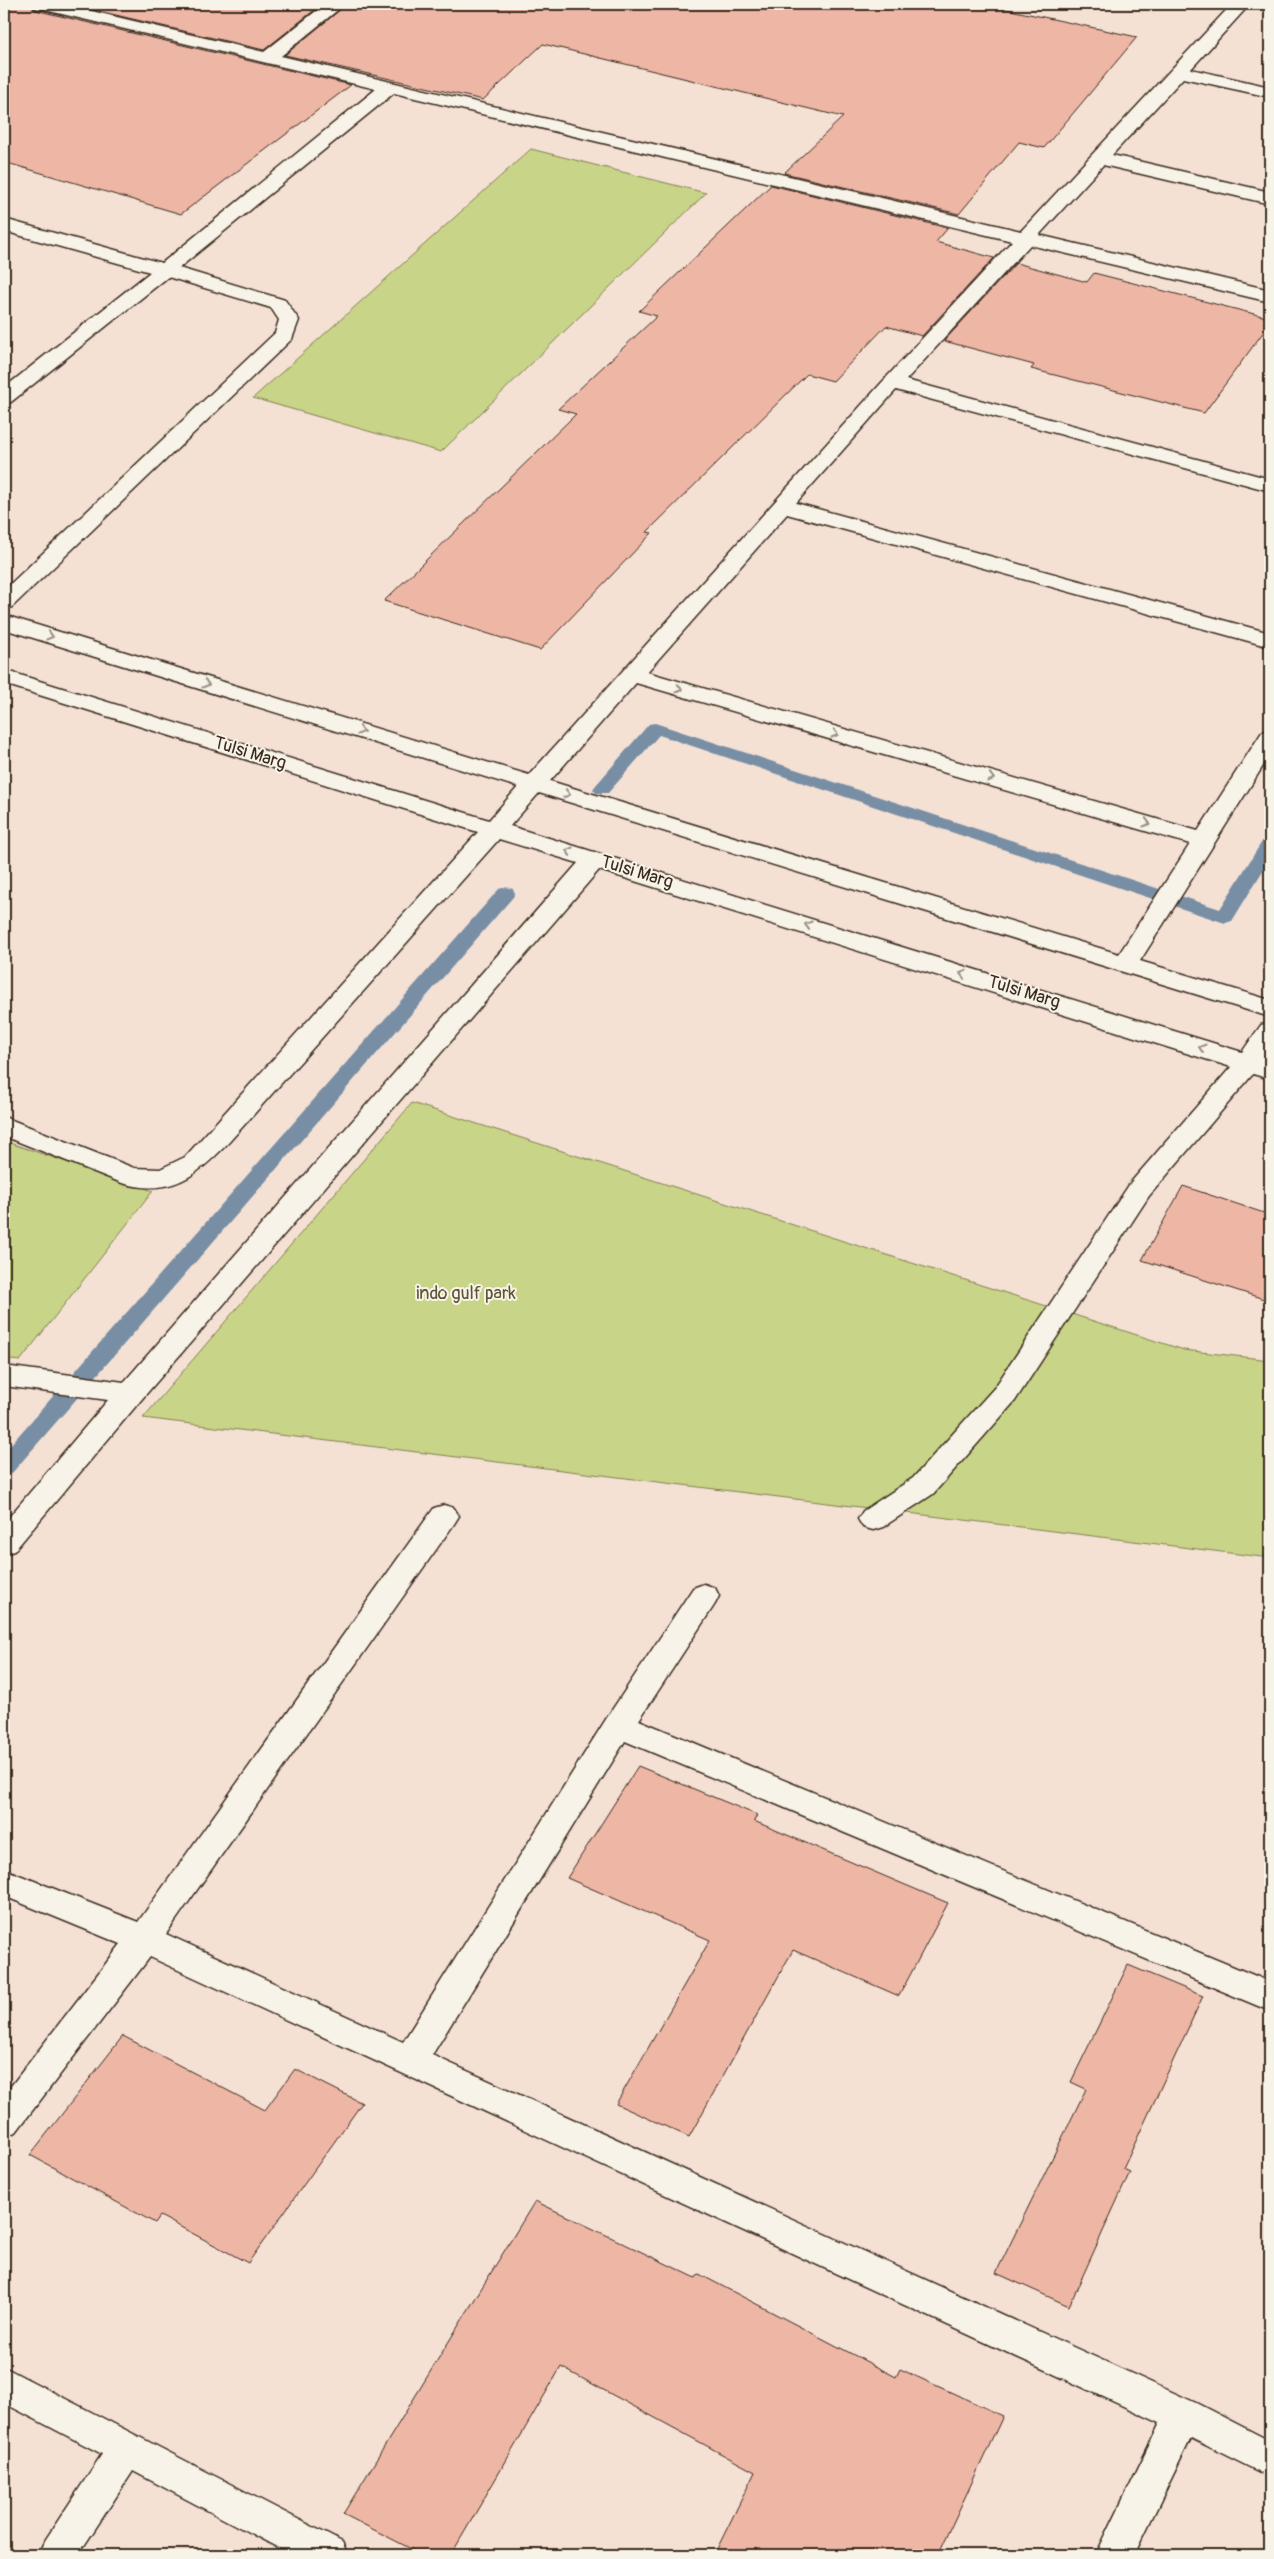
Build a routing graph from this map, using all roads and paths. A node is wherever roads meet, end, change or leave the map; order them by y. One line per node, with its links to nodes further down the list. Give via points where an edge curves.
1 (41, 4): 4 (street)
2 (336, 4): 4 (street)
3 (1241, 4): 5 (street)
4 (267, 58): 6 (street)
5 (1178, 71): 7 (street); 8 (street)
6 (390, 87): 11 (street); 12 (street)
7 (1270, 92)
8 (1099, 158): 9 (street); 11 (street)
9 (1270, 198)
10 (4, 225): 12 (street)
11 (1025, 238): 13 (street); 14 (street)
12 (166, 270): 15 (street); 18 (street, via 278,304 289,320 285,335)
13 (1270, 296)
14 (892, 383): 16 (street); 17 (street)
15 (4, 398)
16 (1270, 485)
17 (782, 506): 20 (street); 21 (street)
18 (4, 602)
19 (4, 622): 24 (street, one-way to 24)
20 (1270, 640)
21 (632, 676): 24 (street); 26 (street, one-way to 26)
22 (4, 677): 25 (street, Tulsi Marg)
23 (1270, 736): 26 (street)
24 (534, 784): 25 (street); 28 (street, one-way to 28)
25 (494, 829): 27 (street, Tulsi Marg, one-way to 25); 32 (street, via 194,1163 164,1178 130,1177)
26 (1204, 840): 28 (street)
27 (595, 859): 31 (street, Tulsi Marg, one-way to 27); 34 (street)
28 (1125, 965): 29 (street)
29 (1270, 1009)
30 (1270, 1031): 31 (street)
31 (1259, 1066): 36 (street, via 1140,1189 1005,1394 923,1486)
32 (4, 1126)
33 (4, 1376): 34 (street)
34 (128, 1393): 37 (street)
35 (444, 1516): 41 (street)
36 (873, 1519)
37 (4, 1543)
38 (704, 1596): 39 (street)
39 (619, 1725): 42 (street); 43 (street)
40 (4, 1882): 41 (street)
41 (144, 1939): 43 (street); 44 (street)
42 (1270, 1997)
43 (410, 2062): 46 (street)
44 (4, 2121)
45 (4, 2384): 47 (street)
46 (1183, 2415): 48 (street); 51 (street)
47 (126, 2448): 49 (street); 50 (street)
48 (1270, 2460)
49 (57, 2555)
50 (329, 2555)
51 (1115, 2555)

